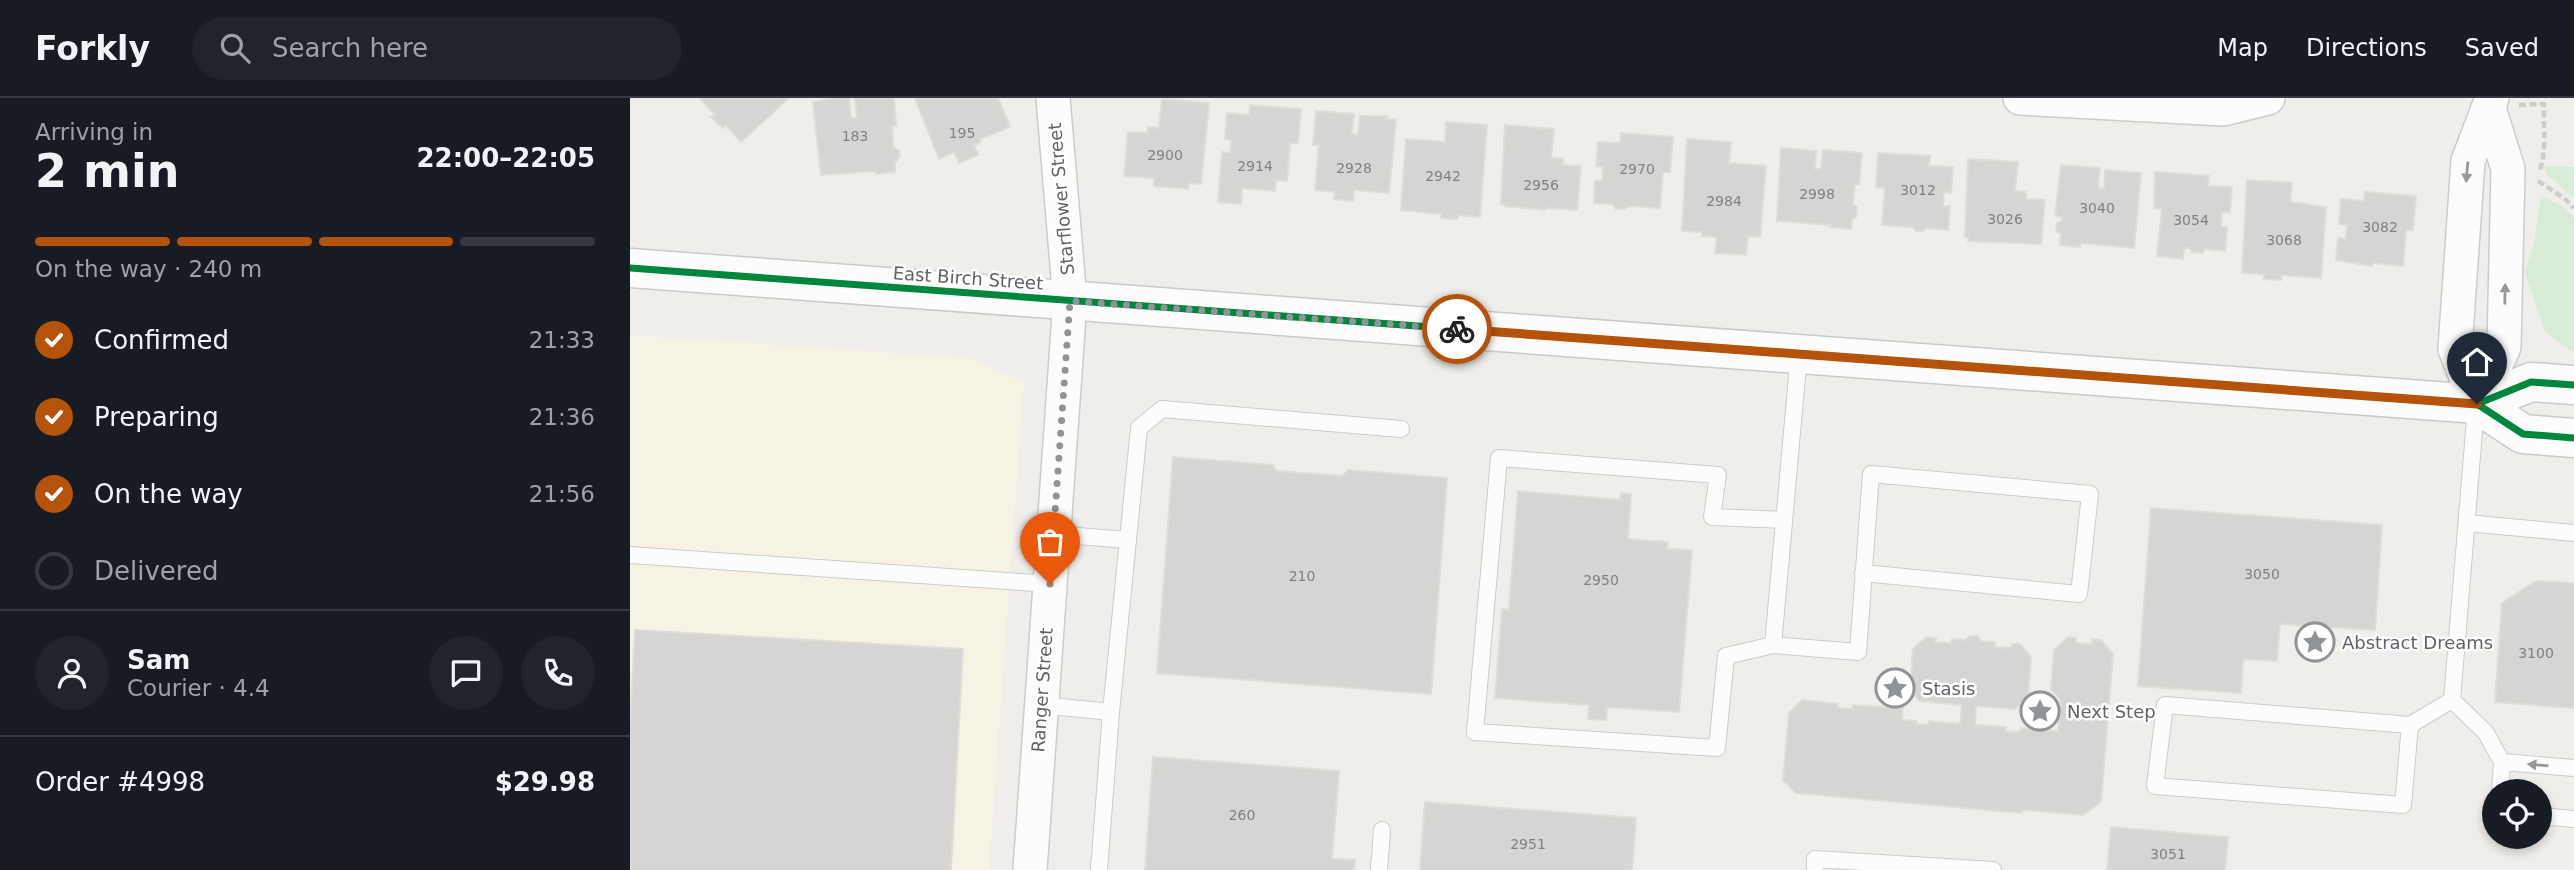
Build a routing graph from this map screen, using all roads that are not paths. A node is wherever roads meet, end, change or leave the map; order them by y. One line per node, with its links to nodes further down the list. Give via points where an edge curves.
1 (1053, 98): 6 (street, Starflower Street)
2 (2020, 98): 3 (street, via 2223,109)
3 (2268, 98)
4 (2490, 103): 9 (street, one-way to 4, via 2504,347 2508,169); 9 (street, one-way to 9, via 2468,161 2455,349)
5 (630, 268): 6 (street, East Birch Street)
6 (1070, 301): 7 (street, East Birch Street); 15 (street, Ranger Street)
7 (1799, 354): 9 (street, East Birch Street); 12 (lane)
8 (2574, 385): 9 (street, East Birch Street, via 2531,382)
9 (2477, 404): 11 (street, East Birch Street, via 2523,434); 13 (lane)
10 (1401, 429): 16 (lane, via 1162,410 1139,428)
11 (2574, 438)
12 (1784, 520): 20 (lane); 20 (lane, via 1712,517 1718,475 1499,458 1475,732 1717,748 1726,656)
13 (2467, 523): 14 (lane); 21 (lane)
14 (2574, 533)
15 (1053, 534): 16 (lane); 19 (street, Ranger Street)
16 (1128, 540): 23 (lane)
17 (630, 555): 19 (lane)
18 (1863, 573): 18 (lane, via 1871,474 2090,494 2079,594); 20 (lane, via 1858,652)
19 (1050, 584): 22 (street, Ranger Street)
20 (1773, 645)
21 (2452, 700): 24 (lane); 25 (lane, via 2486,733)
22 (1041, 705): 23 (lane); 31 (street, Ranger Street)
23 (1111, 712): 32 (lane)
24 (2410, 725): 24 (lane, via 2403,805 2155,786 2165,705)
25 (2502, 762): 26 (lane, one-way to 25); 27 (lane)
26 (2574, 768)
27 (2501, 779)
28 (2552, 817): 29 (lane)
29 (2574, 819)
30 (1382, 830): 33 (lane)
31 (1030, 870)
32 (1100, 870)
33 (1379, 870)
34 (1815, 870): 35 (lane, via 1815,859)
35 (1993, 870)

